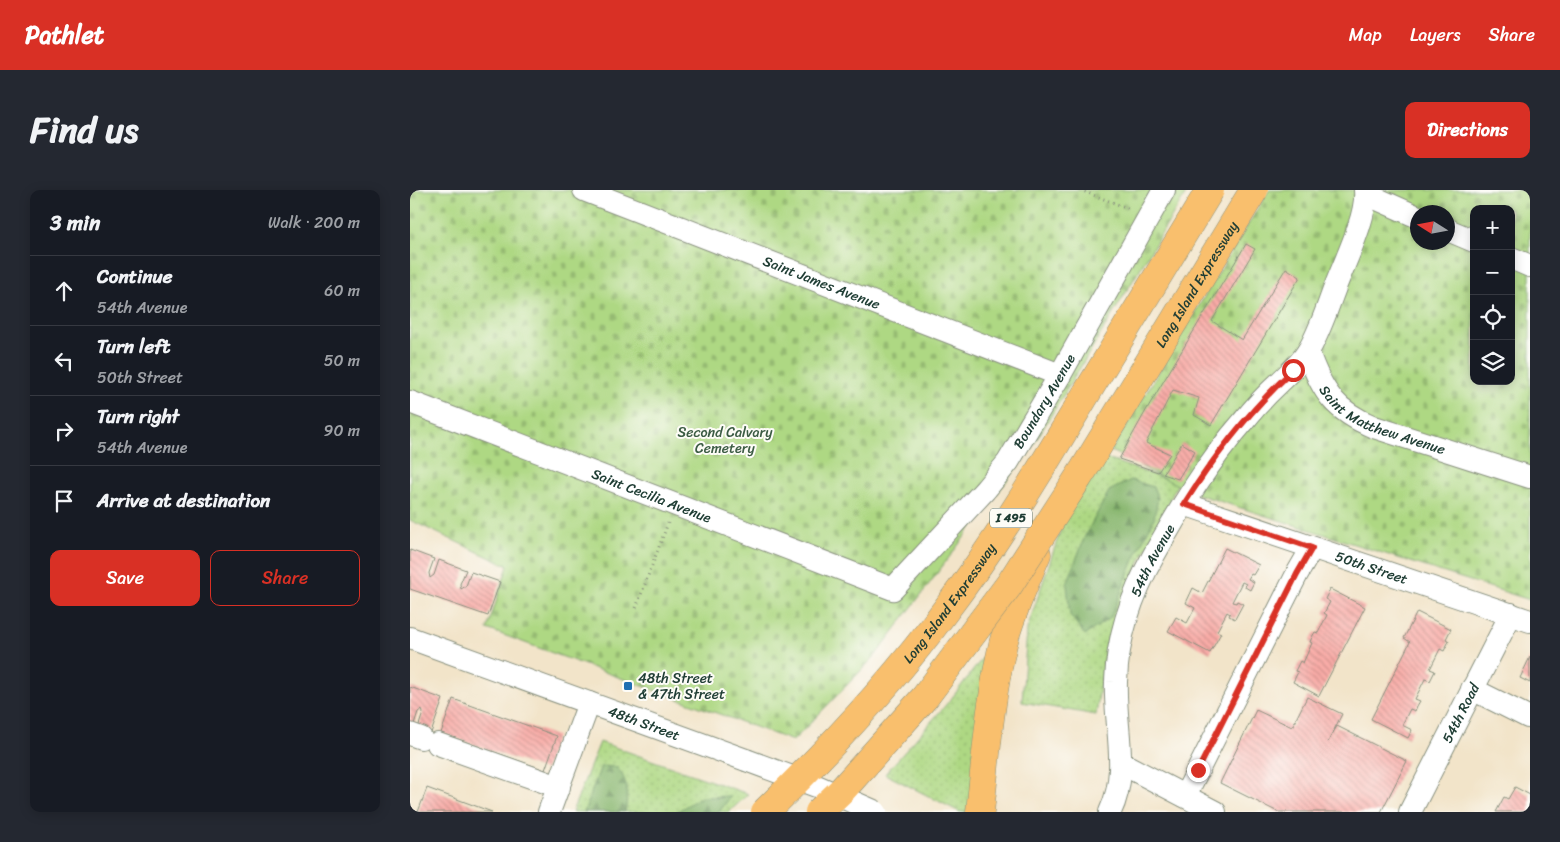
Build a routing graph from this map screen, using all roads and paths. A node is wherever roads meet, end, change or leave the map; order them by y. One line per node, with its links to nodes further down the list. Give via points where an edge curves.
1 (584, 190): 16 (street, Saint James Avenue)
2 (1080, 190): 10 (path)
3 (1164, 190): 10 (street, Boundary Avenue)
4 (1210, 190): 35 (highway, Long Island Expressway / I 495, bridge, via 1020,504 983,559 860,714)
5 (1222, 190): 36 (highway, via 992,565 868,721)
6 (1241, 190): 18 (highway)
7 (1254, 190): 38 (highway, Long Island Expressway / I 495, bridge, via 1084,469 1009,585 924,697)
8 (1365, 192): 9 (street); 15 (street, via 1354,237)
9 (1410, 213)
10 (1149, 217): 16 (street, Boundary Avenue)
11 (1455, 233): 12 (street)
12 (1470, 239)
13 (1515, 260): 14 (street)
14 (1530, 266)
15 (1308, 352): 19 (street, Saint Matthew Avenue, via 1325,390 1350,416 1374,427); 21 (street, 54th Avenue, via 1226,442)
16 (1060, 375): 23 (street, Boundary Avenue, via 1001,472)
17 (410, 402): 20 (street, Saint Cecilia Avenue)
18 (1072, 467): 37 (highway, via 1038,525 964,629 879,732); 40 (highway, via 1005,638 992,707)
19 (1530, 477)
20 (675, 504): 23 (street, Saint Cecilia Avenue); 24 (path)
21 (1184, 504): 22 (street, 50th Street); 31 (street, 54th Avenue, via 1137,588 1123,635 1116,666)
22 (1312, 548): 25 (street, 50th Street); 33 (street)
23 (893, 589)
24 (636, 608)
25 (1520, 617): 27 (street, 54th Road)
26 (410, 638): 28 (street, 48th Street)
27 (1472, 689): 29 (street); 43 (street, 54th Road)
28 (589, 703): 32 (street); 39 (street, 48th Street, bridge, via 819,787)
29 (1528, 717)
30 (423, 739): 32 (street)
31 (1121, 763): 33 (street); 41 (street, 54th Avenue, via 1119,785)
32 (559, 787): 34 (street)
33 (1185, 796): 42 (street)
34 (549, 812)
35 (765, 812)
36 (779, 812)
37 (803, 812)
38 (819, 812)
39 (876, 812)
40 (980, 812)
41 (1110, 812)
42 (1215, 812)
43 (1410, 812)

